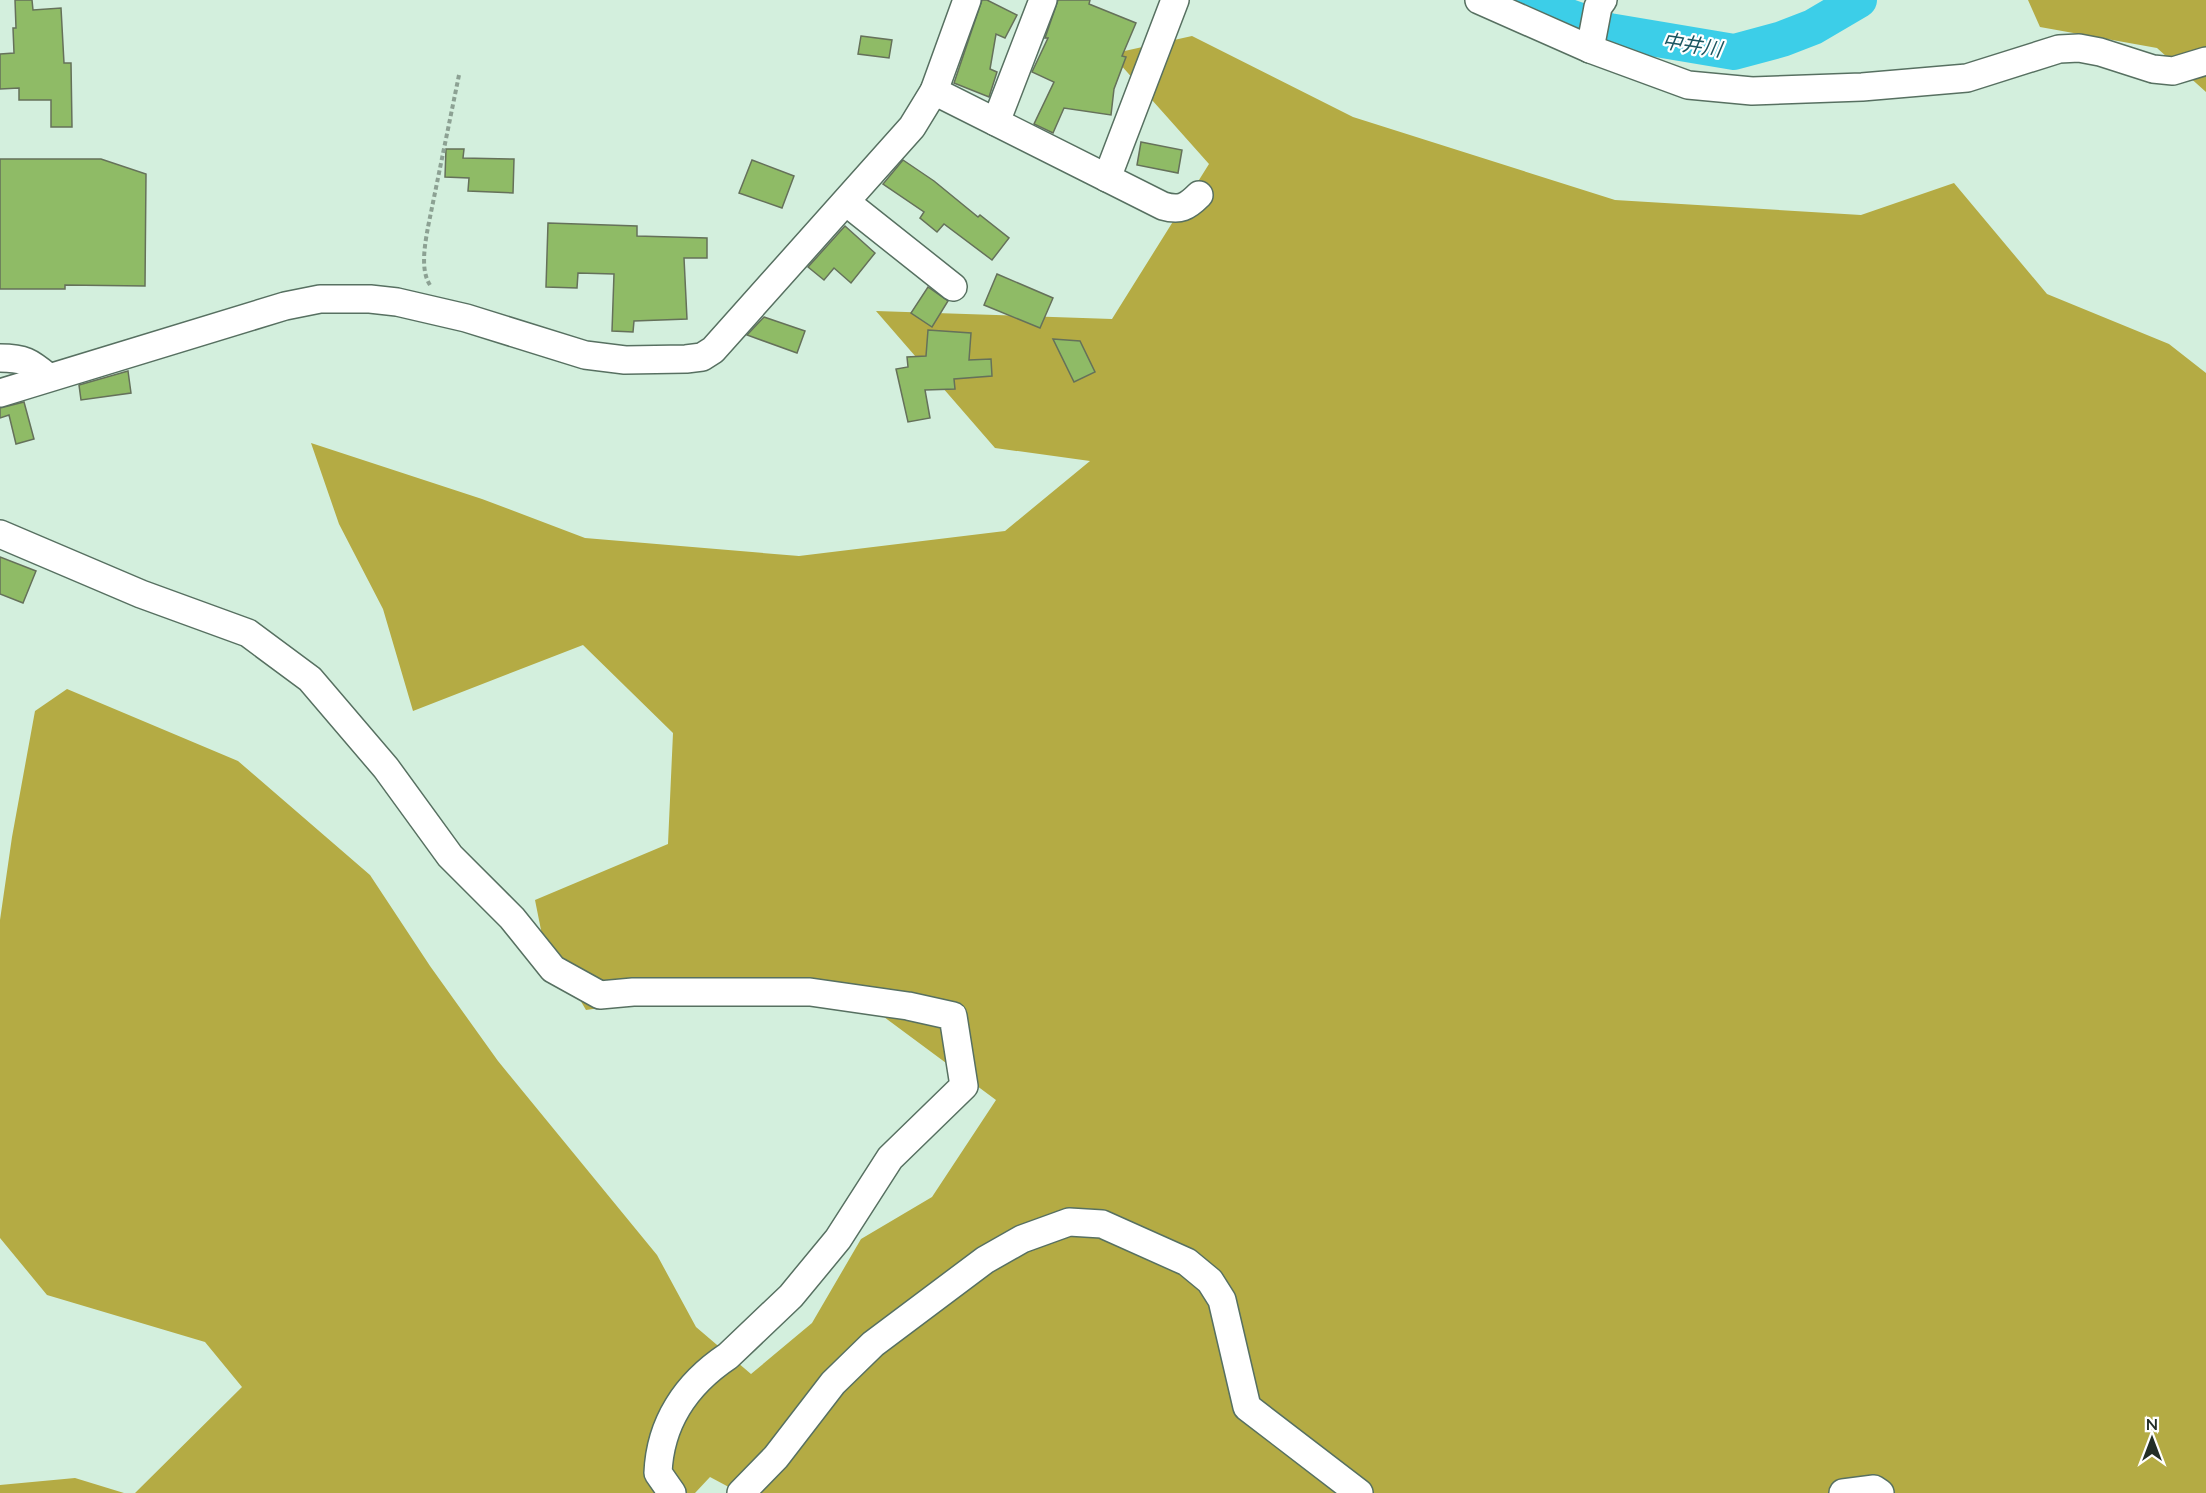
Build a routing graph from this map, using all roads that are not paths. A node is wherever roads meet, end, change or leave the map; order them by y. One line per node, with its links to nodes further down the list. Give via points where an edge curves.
1 (967, 0): 8 (street)
2 (1043, 0): 9 (street)
3 (1175, 0): 10 (street)
4 (1479, 0): 6 (street)
5 (1600, 3): 6 (street)
6 (1591, 42): 7 (street, via 1688,85 1752,91 1967,78 2059,49 2100,52 2154,69 2173,70)
7 (2206, 61)
8 (934, 91): 9 (street); 12 (street, via 912,128)
9 (996, 122): 10 (street)
10 (1107, 178): 11 (street, via 1176,210 1188,206)
11 (1199, 195)
12 (846, 202): 13 (street); 15 (street, via 713,350 702,357 624,360 585,356 466,318 397,302 320,299)
13 (954, 287)
14 (0, 358): 15 (street, via 30,362)
15 (48, 377): 16 (street)
16 (0, 393)
17 (0, 534): 18 (street, via 141,594 248,633 310,679 386,768 450,855 512,918 553,969 600,995 810,992 953,1016 964,1086 890,1158 838,1239 791,1296 684,1396 667,1424 659,1455 657,1473)
18 (672, 1493)
19 (741, 1493): 20 (street, via 776,1457 833,1383 873,1344 986,1260 1022,1239 1069,1222 1102,1224 1187,1262 1210,1281 1222,1300 1246,1407)
20 (1359, 1493)
21 (1844, 1493): 22 (street, via 1874,1489)
22 (1880, 1493)

